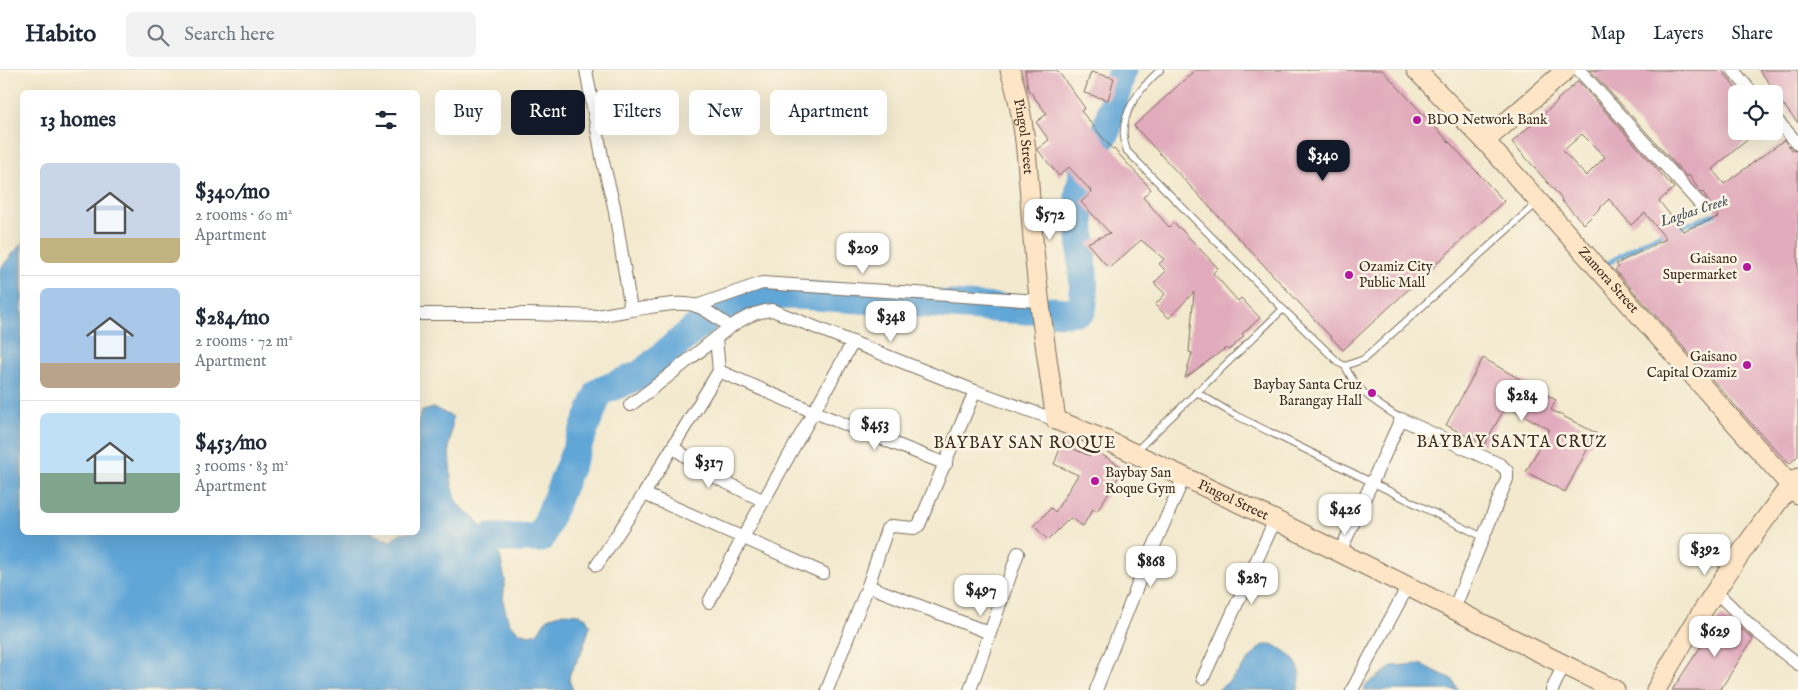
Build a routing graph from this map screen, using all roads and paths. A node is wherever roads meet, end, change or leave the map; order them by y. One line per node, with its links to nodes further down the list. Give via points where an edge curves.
1 (586, 70): 17 (street, via 614,206)
2 (1010, 70): 14 (street, Pingol Street, via 1027,154)
3 (1160, 70): 16 (lane, via 1131,104 1124,121 1127,151)
4 (1416, 70): 10 (street, Zamora Street)
5 (1566, 70): 10 (street)
6 (1579, 70): 13 (street)
7 (1733, 70): 8 (street)
8 (1746, 85)
9 (1783, 127): 11 (street)
10 (1485, 142): 12 (street, Zamora Street)
11 (1798, 144)
12 (1538, 202): 22 (lane, via 1364,359); 35 (street, Zamora Street)
13 (1701, 205)
14 (1038, 301): 15 (street, via 762,283); 29 (street, Pingol Street)
15 (696, 306): 17 (street, via 684,304); 19 (street)
16 (1283, 309): 22 (lane, via 1338,363); 25 (lane)
17 (630, 310): 18 (street, via 597,316)
18 (420, 314)
19 (730, 327): 20 (street); 21 (street, via 752,315 772,310)
20 (716, 338): 23 (street); 26 (street)
21 (853, 342): 24 (street); 27 (street)
22 (1345, 366): 28 (lane, via 1360,390)
23 (719, 371): 27 (street); 30 (street)
24 (976, 391): 29 (street); 32 (street)
25 (1196, 392): 31 (lane); 34 (lane, via 1235,415)
26 (630, 405)
27 (814, 412): 32 (street); 37 (street)
28 (1401, 419): 34 (street); 39 (street, via 1501,465 1507,471 1507,479)
29 (1056, 420): 31 (street, Pingol Street)
30 (672, 447): 36 (street); 37 (street, via 711,475)
31 (1134, 453): 33 (street, Pingol Street)
32 (946, 464): 45 (street, via 920,525 887,529)
33 (1184, 477): 38 (street, Pingol Street); 56 (street)
34 (1372, 482): 39 (lane); 41 (street)
35 (1795, 486): 47 (street)
36 (644, 494): 40 (street); 43 (street)
37 (764, 501): 40 (street)
38 (1275, 520): 41 (street, Pingol Street); 53 (street)
39 (1484, 538): 49 (street)
40 (742, 539): 44 (street); 48 (street)
41 (1340, 552): 46 (street, Pingol Street)
42 (1018, 553): 50 (street)
43 (596, 565)
44 (823, 573)
45 (868, 586): 50 (street); 54 (street)
46 (1408, 586): 49 (street, Pingol Street); 57 (street)
47 (1715, 591): 52 (street, via 1756,631); 60 (street)
48 (709, 602)
49 (1454, 609): 51 (street, Pingol Street)
50 (990, 633): 55 (street)
51 (1564, 664): 58 (street); 59 (street, Pingol Street)
52 (1798, 664)
53 (1203, 678)
54 (827, 690)
55 (970, 690)
56 (1096, 690)
57 (1352, 690)
58 (1552, 690)
59 (1615, 690)
60 (1656, 690)

